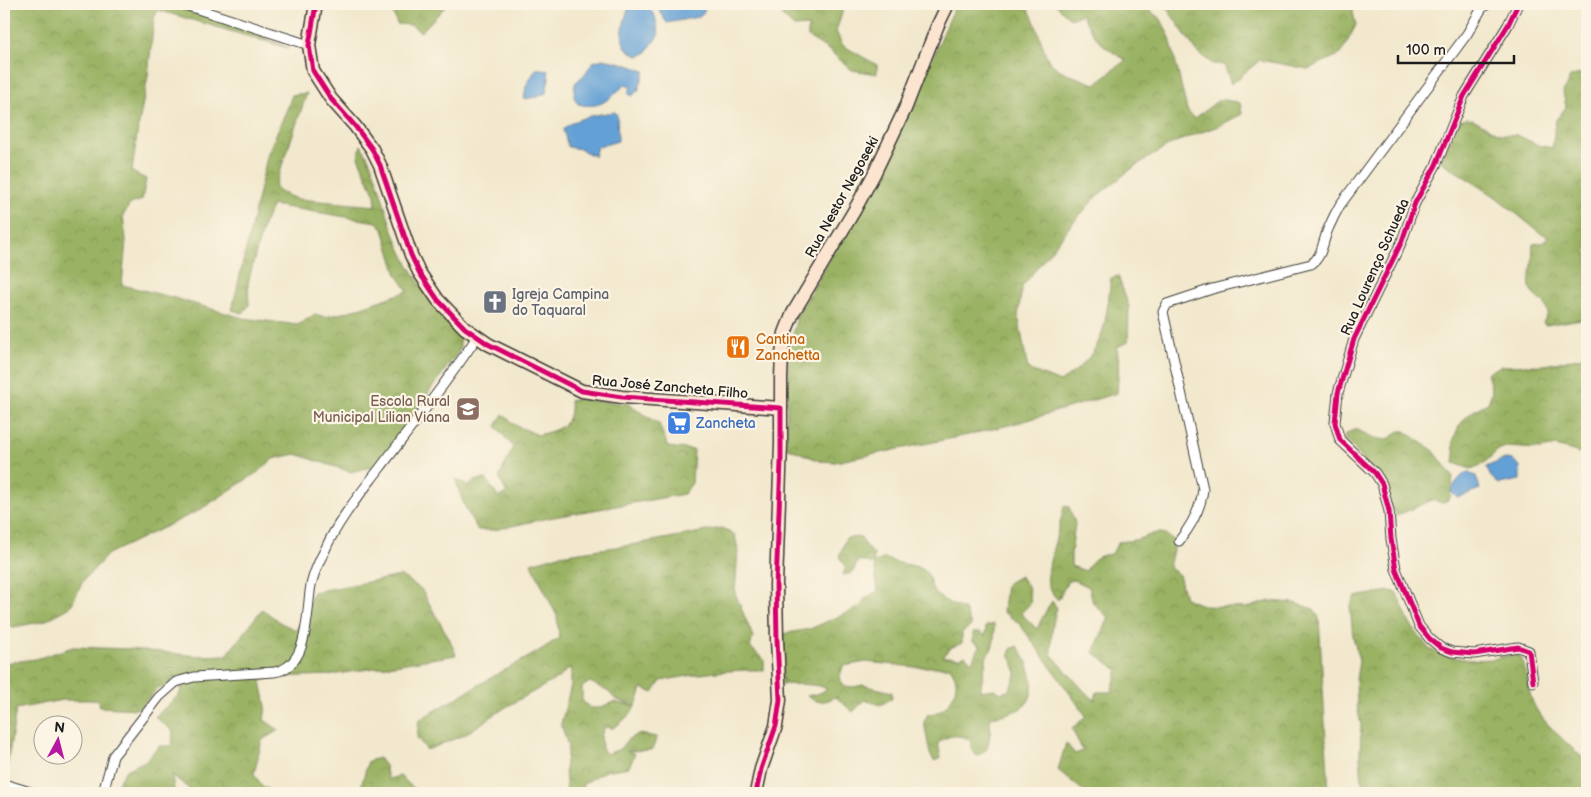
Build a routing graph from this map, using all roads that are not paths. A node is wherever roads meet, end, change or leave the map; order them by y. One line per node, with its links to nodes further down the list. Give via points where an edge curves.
1 (182, 4): 7 (street)
2 (316, 4): 7 (street, Rua José Zancheta Filho)
3 (948, 4): 9 (street, Rua Nestor Negoseki, via 874,174 793,313 782,354)
4 (1488, 4): 10 (street, via 1340,205 1316,262 1212,289 1167,304 1164,308 1203,489 1197,515)
5 (1508, 4): 6 (street)
6 (1518, 4): 11 (street, Rua Lourenço Schueda, via 1464,96 1402,241 1354,339 1338,394 1335,423 1340,440 1375,473 1382,484 1396,569 1419,626 1436,643 1452,652 1474,654 1524,648 1529,651)
7 (309, 45): 8 (street, Rua José Zancheta Filho, via 320,83 365,138 380,165 411,254 426,285 447,310)
8 (477, 337): 9 (street, Rua José Zancheta Filho, via 570,386 596,394); 14 (street, via 327,545 312,582 302,644 290,665 281,671 194,677 176,682 159,697 113,756)
9 (781, 408): 15 (street, Rua Nestor Negoseki, via 776,585 780,700 776,726)
10 (1180, 541)
11 (1533, 682)
12 (4, 784): 13 (street)
13 (34, 793)
14 (103, 793)
15 (756, 793)

